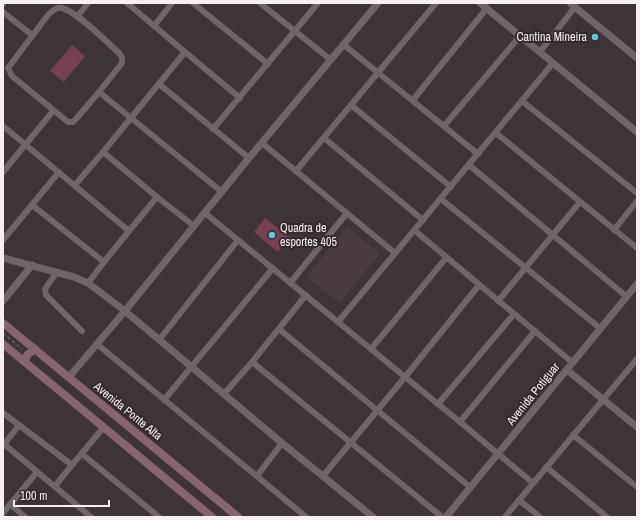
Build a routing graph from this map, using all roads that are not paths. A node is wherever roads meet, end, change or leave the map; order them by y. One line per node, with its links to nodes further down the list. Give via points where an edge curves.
1 (88, 3): 13 (street)
2 (127, 3): 14 (street)
3 (172, 3): 14 (street)
4 (193, 3): 24 (street)
5 (260, 3): 15 (street)
6 (318, 3): 15 (street)
7 (378, 3): 18 (street)
8 (436, 3): 25 (street)
9 (480, 3): 11 (street)
10 (573, 5): 20 (street); 21 (street)
11 (487, 8): 17 (street); 29 (street)
12 (3, 12): 16 (street)
13 (77, 17): 16 (street, via 57,8 48,15); 27 (street, via 122,58 122,63)
14 (154, 26): 19 (street)
15 (295, 31): 22 (street); 24 (street)
16 (32, 36): 32 (street, via 9,66 8,71)
17 (520, 36): 20 (street); 35 (street)
18 (344, 45): 22 (street); 25 (street)
19 (185, 52): 26 (street); 28 (street)
20 (540, 52): 23 (street)
21 (637, 58)
22 (331, 60): 40 (street)
23 (552, 63): 30 (street); 37 (street)
24 (268, 64): 28 (street)
25 (378, 73): 29 (street); 31 (street)
26 (159, 84): 33 (street); 36 (street)
27 (99, 92): 32 (street, via 72,122 68,122); 33 (street)
28 (240, 98): 36 (street)
29 (413, 100): 35 (street)
30 (522, 101): 38 (street); 52 (street)
31 (351, 105): 39 (street); 50 (street)
32 (53, 111): 41 (street)
33 (131, 118): 42 (street); 51 (street)
34 (3, 126): 41 (street)
35 (444, 126): 43 (street)
36 (214, 129): 44 (street)
37 (637, 132)
38 (496, 133): 43 (street); 56 (street)
39 (324, 138): 46 (street); 60 (street)
40 (262, 143): 44 (street); 46 (street)
41 (26, 145): 47 (street); 48 (street)
42 (103, 152): 49 (street); 53 (street)
43 (478, 154): 45 (street)
44 (249, 158): 51 (street)
45 (469, 165): 50 (street); 65 (street)
46 (296, 171): 59 (street)
47 (3, 172)
48 (59, 172): 49 (street); 57 (street)
49 (75, 185): 64 (street)
50 (451, 187): 54 (street)
51 (222, 192): 58 (street)
52 (637, 193)
53 (157, 197): 61 (street); 64 (street)
54 (441, 199): 60 (street); 74 (street)
55 (637, 201): 63 (street)
56 (580, 202): 63 (street); 65 (street)
57 (32, 205): 66 (street); 72 (street)
58 (205, 213): 61 (street); 67 (street)
59 (347, 213): 69 (street); 77 (street)
60 (423, 220): 62 (street)
61 (194, 226): 85 (street)
62 (414, 230): 69 (street); 71 (street)
63 (614, 230): 68 (street)
64 (129, 231): 72 (street)
65 (553, 235): 74 (street); 82 (street)
66 (3, 240)
67 (238, 240): 75 (street); 93 (street)
68 (637, 248)
69 (395, 253): 87 (street)
70 (3, 258): 73 (street)
71 (446, 258): 79 (street); 96 (street)
72 (104, 262): 78 (street)
73 (32, 265): 76 (street); 83 (street)
74 (526, 267): 84 (street); 90 (street)
75 (273, 268): 77 (street); 102 (street)
76 (57, 272): 78 (street); 91 (street, via 45,289 46,295)
77 (290, 282): 81 (street)
78 (88, 283): 85 (street)
79 (479, 285): 84 (street); 105 (street)
80 (637, 285): 82 (street, Avenida Potiguar)
81 (306, 295): 87 (street); 89 (street)
82 (627, 296): 90 (street, Avenida Potiguar)
83 (3, 301)
84 (498, 301): 86 (street)
85 (125, 311): 93 (street); 95 (street)
86 (514, 314): 92 (street); 109 (street)
87 (338, 322): 96 (street)
88 (3, 323): 97 (main road, Avenida Ponte Alta)
89 (279, 329): 99 (street); 110 (street)
90 (601, 329): 100 (street, Avenida Potiguar)
91 (82, 331)
92 (534, 331): 100 (street); 112 (street)
93 (159, 340): 102 (street)
94 (3, 344): 97 (main road, Avenida Ponte Alta)
95 (97, 344): 104 (street); 107 (street)
96 (371, 349): 105 (street)
97 (29, 355): 104 (main road, Avenida Ponte Alta); 114 (main road, Avenida Ponte Alta)
98 (637, 359): 101 (street)
99 (252, 362): 106 (street); 117 (street)
100 (573, 363): 103 (street, Avenida Potiguar)
101 (635, 367): 108 (street)
102 (192, 368): 106 (street); 107 (street)
103 (566, 370): 108 (street); 122 (street, Avenida Potiguar)
104 (69, 377): 120 (main road, Avenida Ponte Alta)
105 (405, 377): 109 (street); 110 (street)
106 (224, 394): 118 (street)
107 (164, 400): 127 (street)
108 (603, 400): 115 (street); 116 (street)
109 (438, 404): 112 (street)
110 (377, 410): 117 (street); 131 (street)
111 (3, 413): 113 (street)
112 (460, 422): 122 (street)
113 (19, 425): 119 (street); 124 (street)
114 (104, 427): 121 (street); 123 (main road, Avenida Ponte Alta)
115 (637, 427)
116 (573, 435): 125 (street); 132 (street)
117 (350, 442): 128 (street); 144 (street)
118 (282, 443): 127 (street); 128 (street)
119 (4, 445): 126 (street)
120 (158, 450): 123 (main road, via 156,460); 141 (main road, Avenida Ponte Alta)
121 (82, 454): 124 (street); 139 (street)
122 (498, 454): 129 (street); 131 (street, Avenida Potiguar)
123 (148, 464): 140 (main road, Avenida Ponte Alta)
124 (72, 465): 130 (street)
125 (546, 468): 129 (street); 147 (street)
126 (37, 472): 130 (street); 134 (street)
127 (257, 476): 142 (street)
128 (323, 476): 143 (street)
129 (533, 483): 133 (street)
130 (55, 486): 138 (street)
131 (470, 487): 145 (street, Avenida Potiguar)
132 (637, 487)
133 (519, 500): 136 (street); 146 (street)
134 (10, 504): 135 (street); 137 (street)
135 (3, 513)
136 (537, 516)
137 (26, 517)
138 (91, 517)
139 (159, 517)
140 (212, 517)
141 (238, 517)
142 (306, 517)
143 (372, 517)
144 (442, 517)
145 (446, 517)
146 (505, 517)
147 (607, 517)

